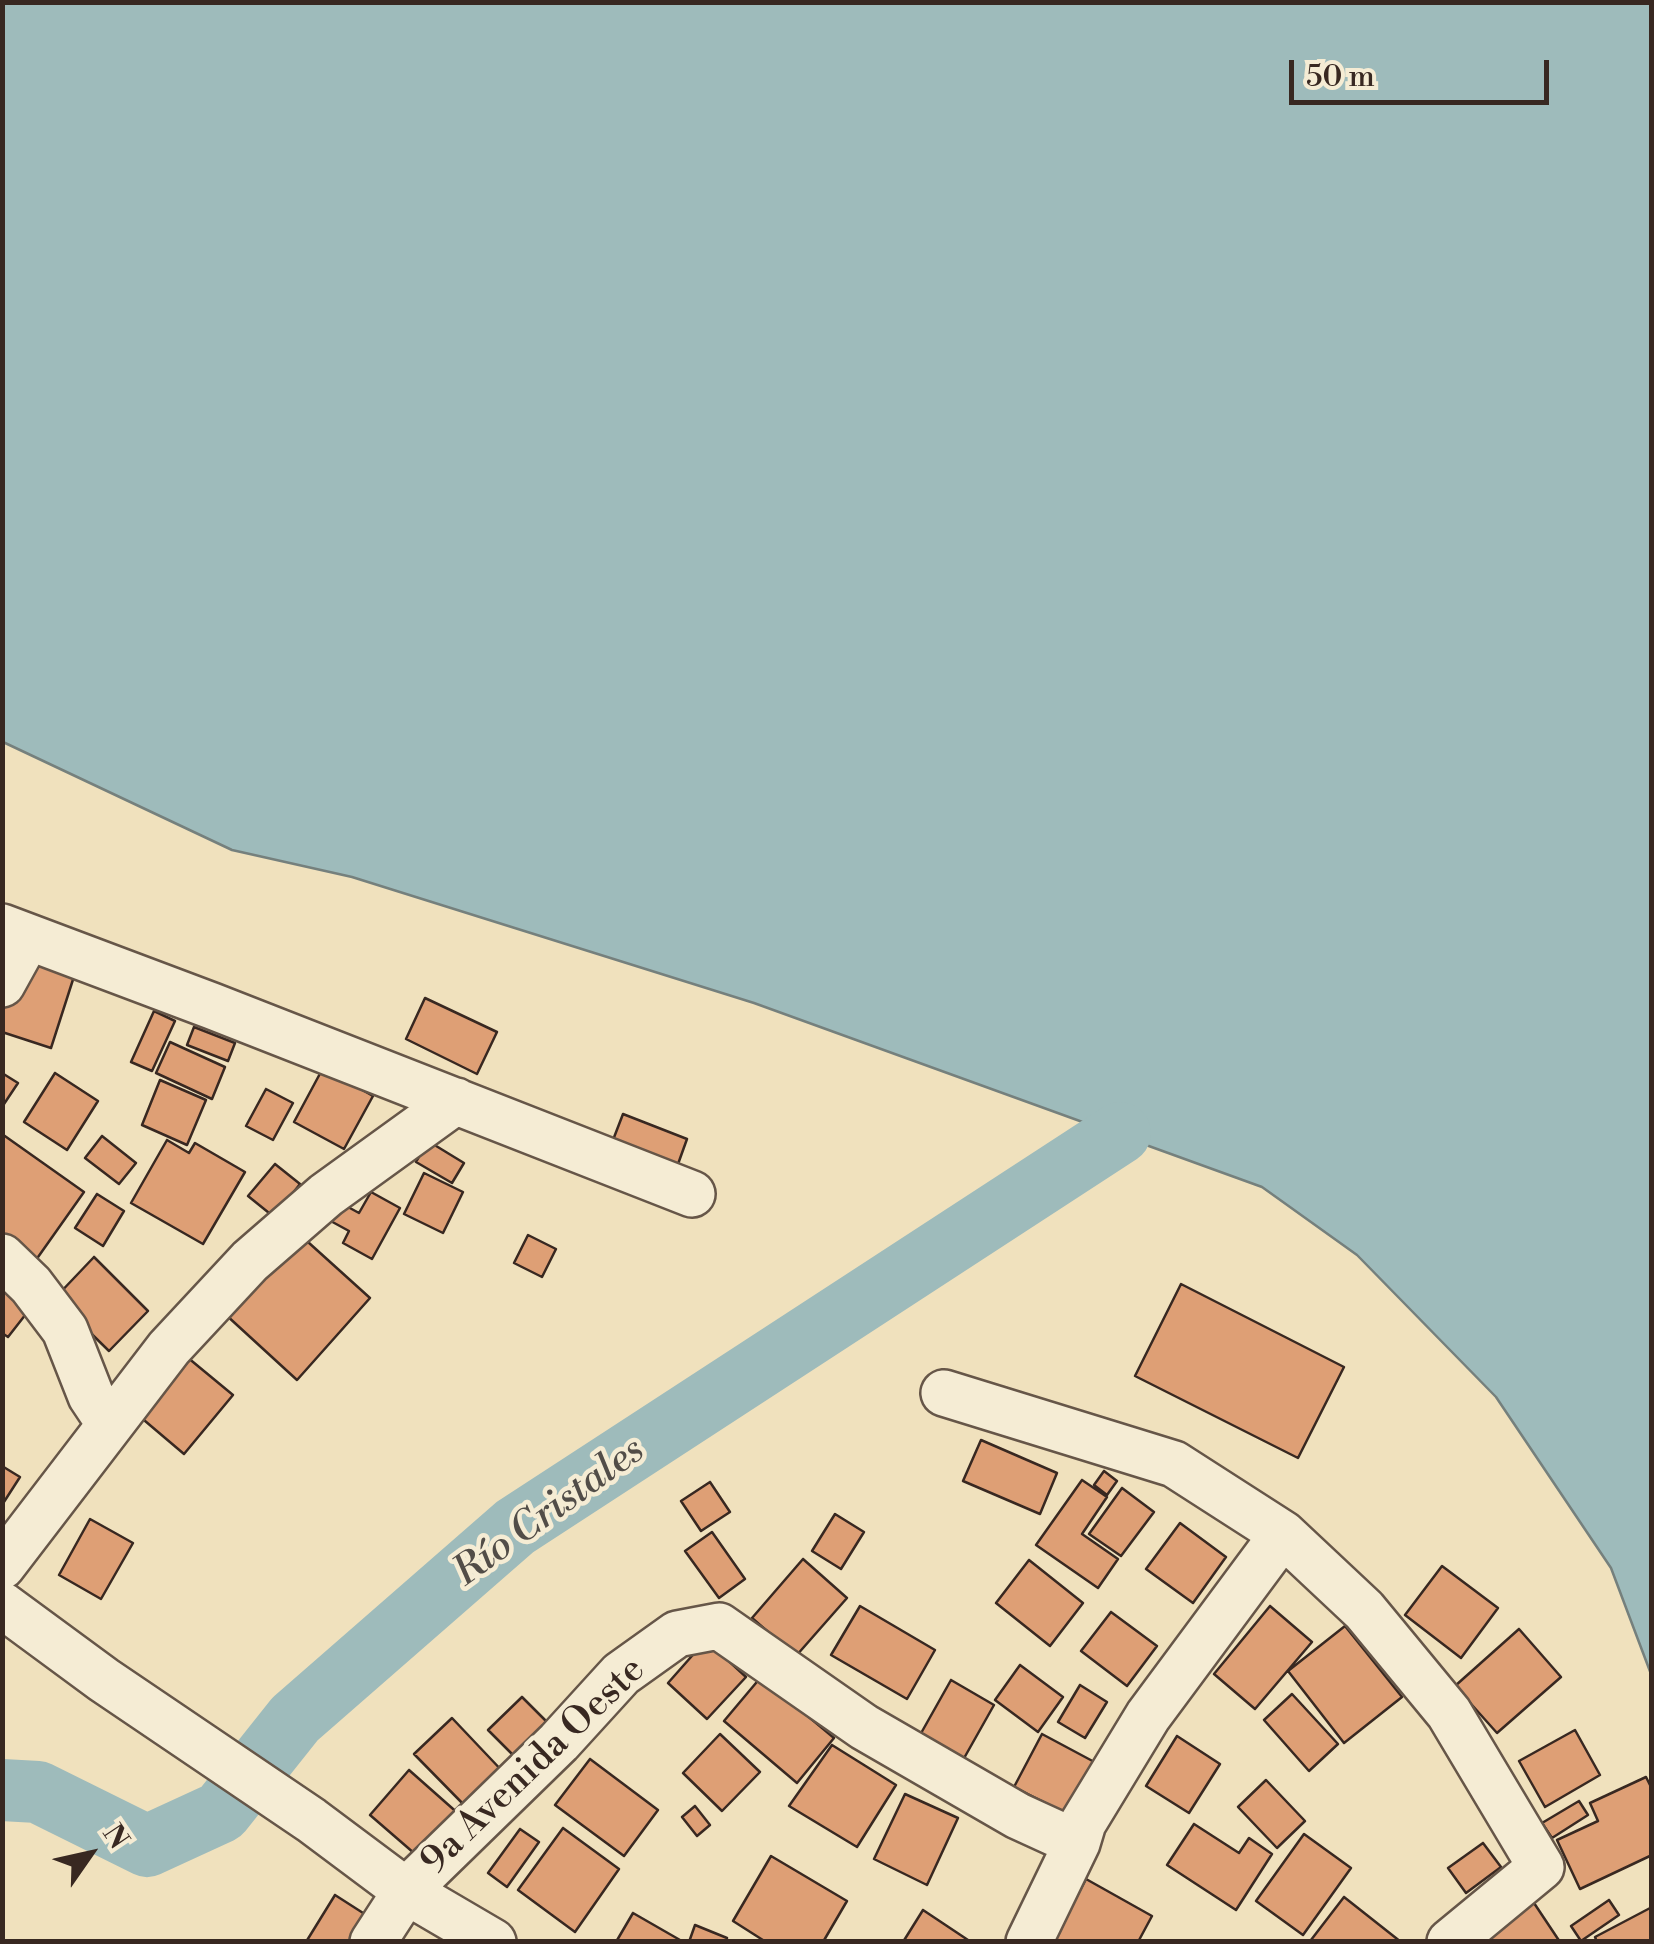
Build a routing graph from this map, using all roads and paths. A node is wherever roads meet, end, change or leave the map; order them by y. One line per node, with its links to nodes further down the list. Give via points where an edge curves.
1 (15, 932): 2 (street); 3 (street)
2 (2, 984)
3 (456, 1101): 4 (street); 7 (street, via 326,1195 250,1261)
4 (692, 1194)
5 (2, 1257): 7 (street, via 65,1330)
6 (944, 1394): 8 (street, via 1174,1464)
7 (109, 1423): 9 (street)
8 (1283, 1534): 11 (street, via 1148,1716); 16 (street, via 1364,1610 1448,1713 1540,1867)
9 (2, 1566)
10 (2, 1605): 12 (street)
11 (1077, 1843): 12 (street, 9a Avenida Oeste, via 864,1727 719,1626 677,1634 621,1674); 15 (street)
12 (406, 1891): 13 (street, 9a Avenida Oeste); 14 (street)
13 (374, 1942)
14 (493, 1942)
15 (1029, 1942)
16 (1450, 1942)

